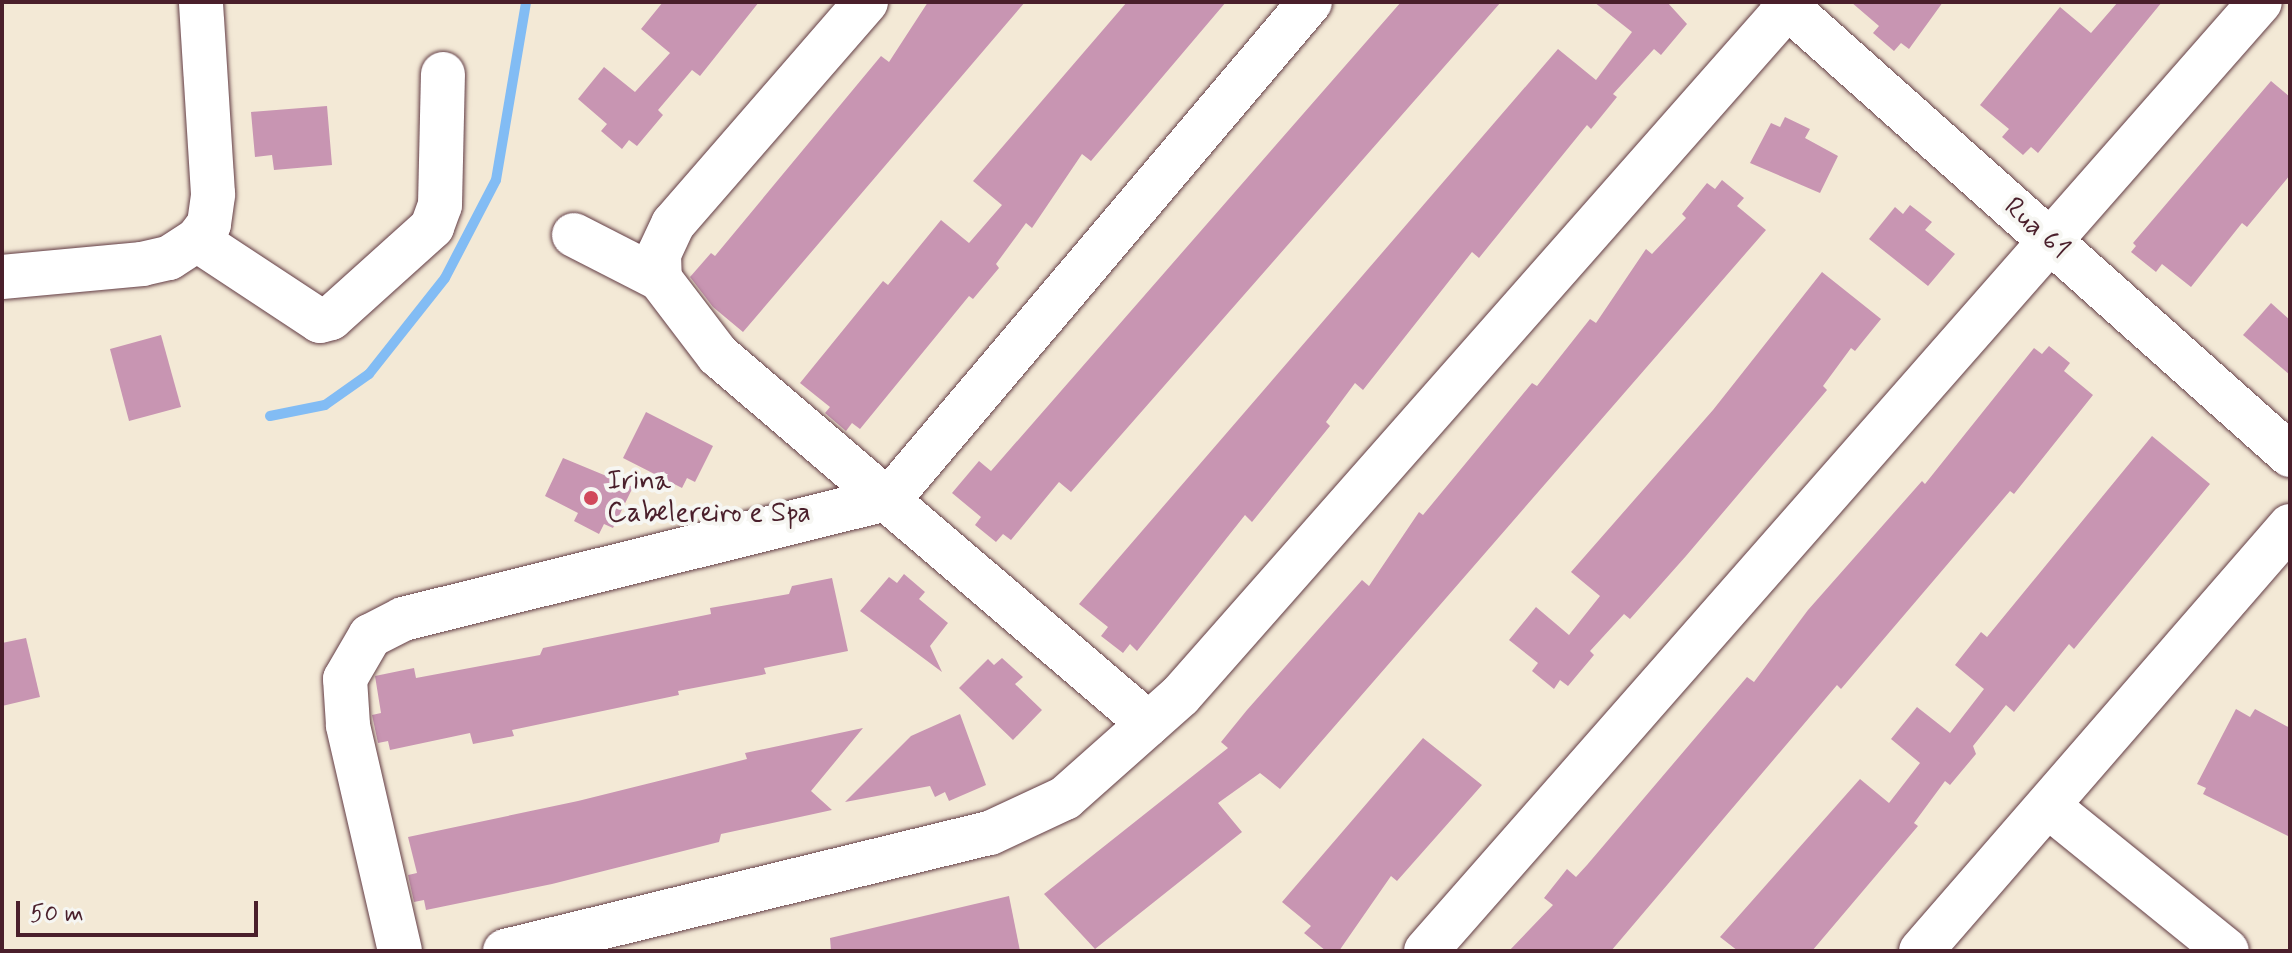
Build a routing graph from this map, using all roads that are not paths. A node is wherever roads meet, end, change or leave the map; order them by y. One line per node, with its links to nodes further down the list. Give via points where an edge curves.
1 (201, 2): 8 (street, via 213,194 209,224)
2 (866, 2): 11 (street, via 673,224 659,254)
3 (1310, 2): 13 (street)
4 (2260, 2): 9 (street)
5 (1787, 4): 9 (street, Rua 61); 15 (street, via 1180,696)
6 (443, 74): 8 (street, via 440,205 432,227 331,318 320,321)
7 (574, 235): 11 (street)
8 (197, 240): 10 (street, via 169,258 142,264)
9 (2050, 242): 12 (street, Rua 61); 19 (street)
10 (2, 277)
11 (660, 279): 13 (street, via 718,355)
12 (2290, 455)
13 (890, 498): 15 (street); 17 (street, via 403,619 370,636 345,679 348,725)
14 (2290, 526): 16 (street)
15 (1149, 724): 18 (street, via 1065,798 990,833)
16 (2048, 806): 20 (street); 21 (street)
17 (400, 951)
18 (505, 951)
19 (1426, 951)
20 (1921, 951)
21 (2227, 951)

